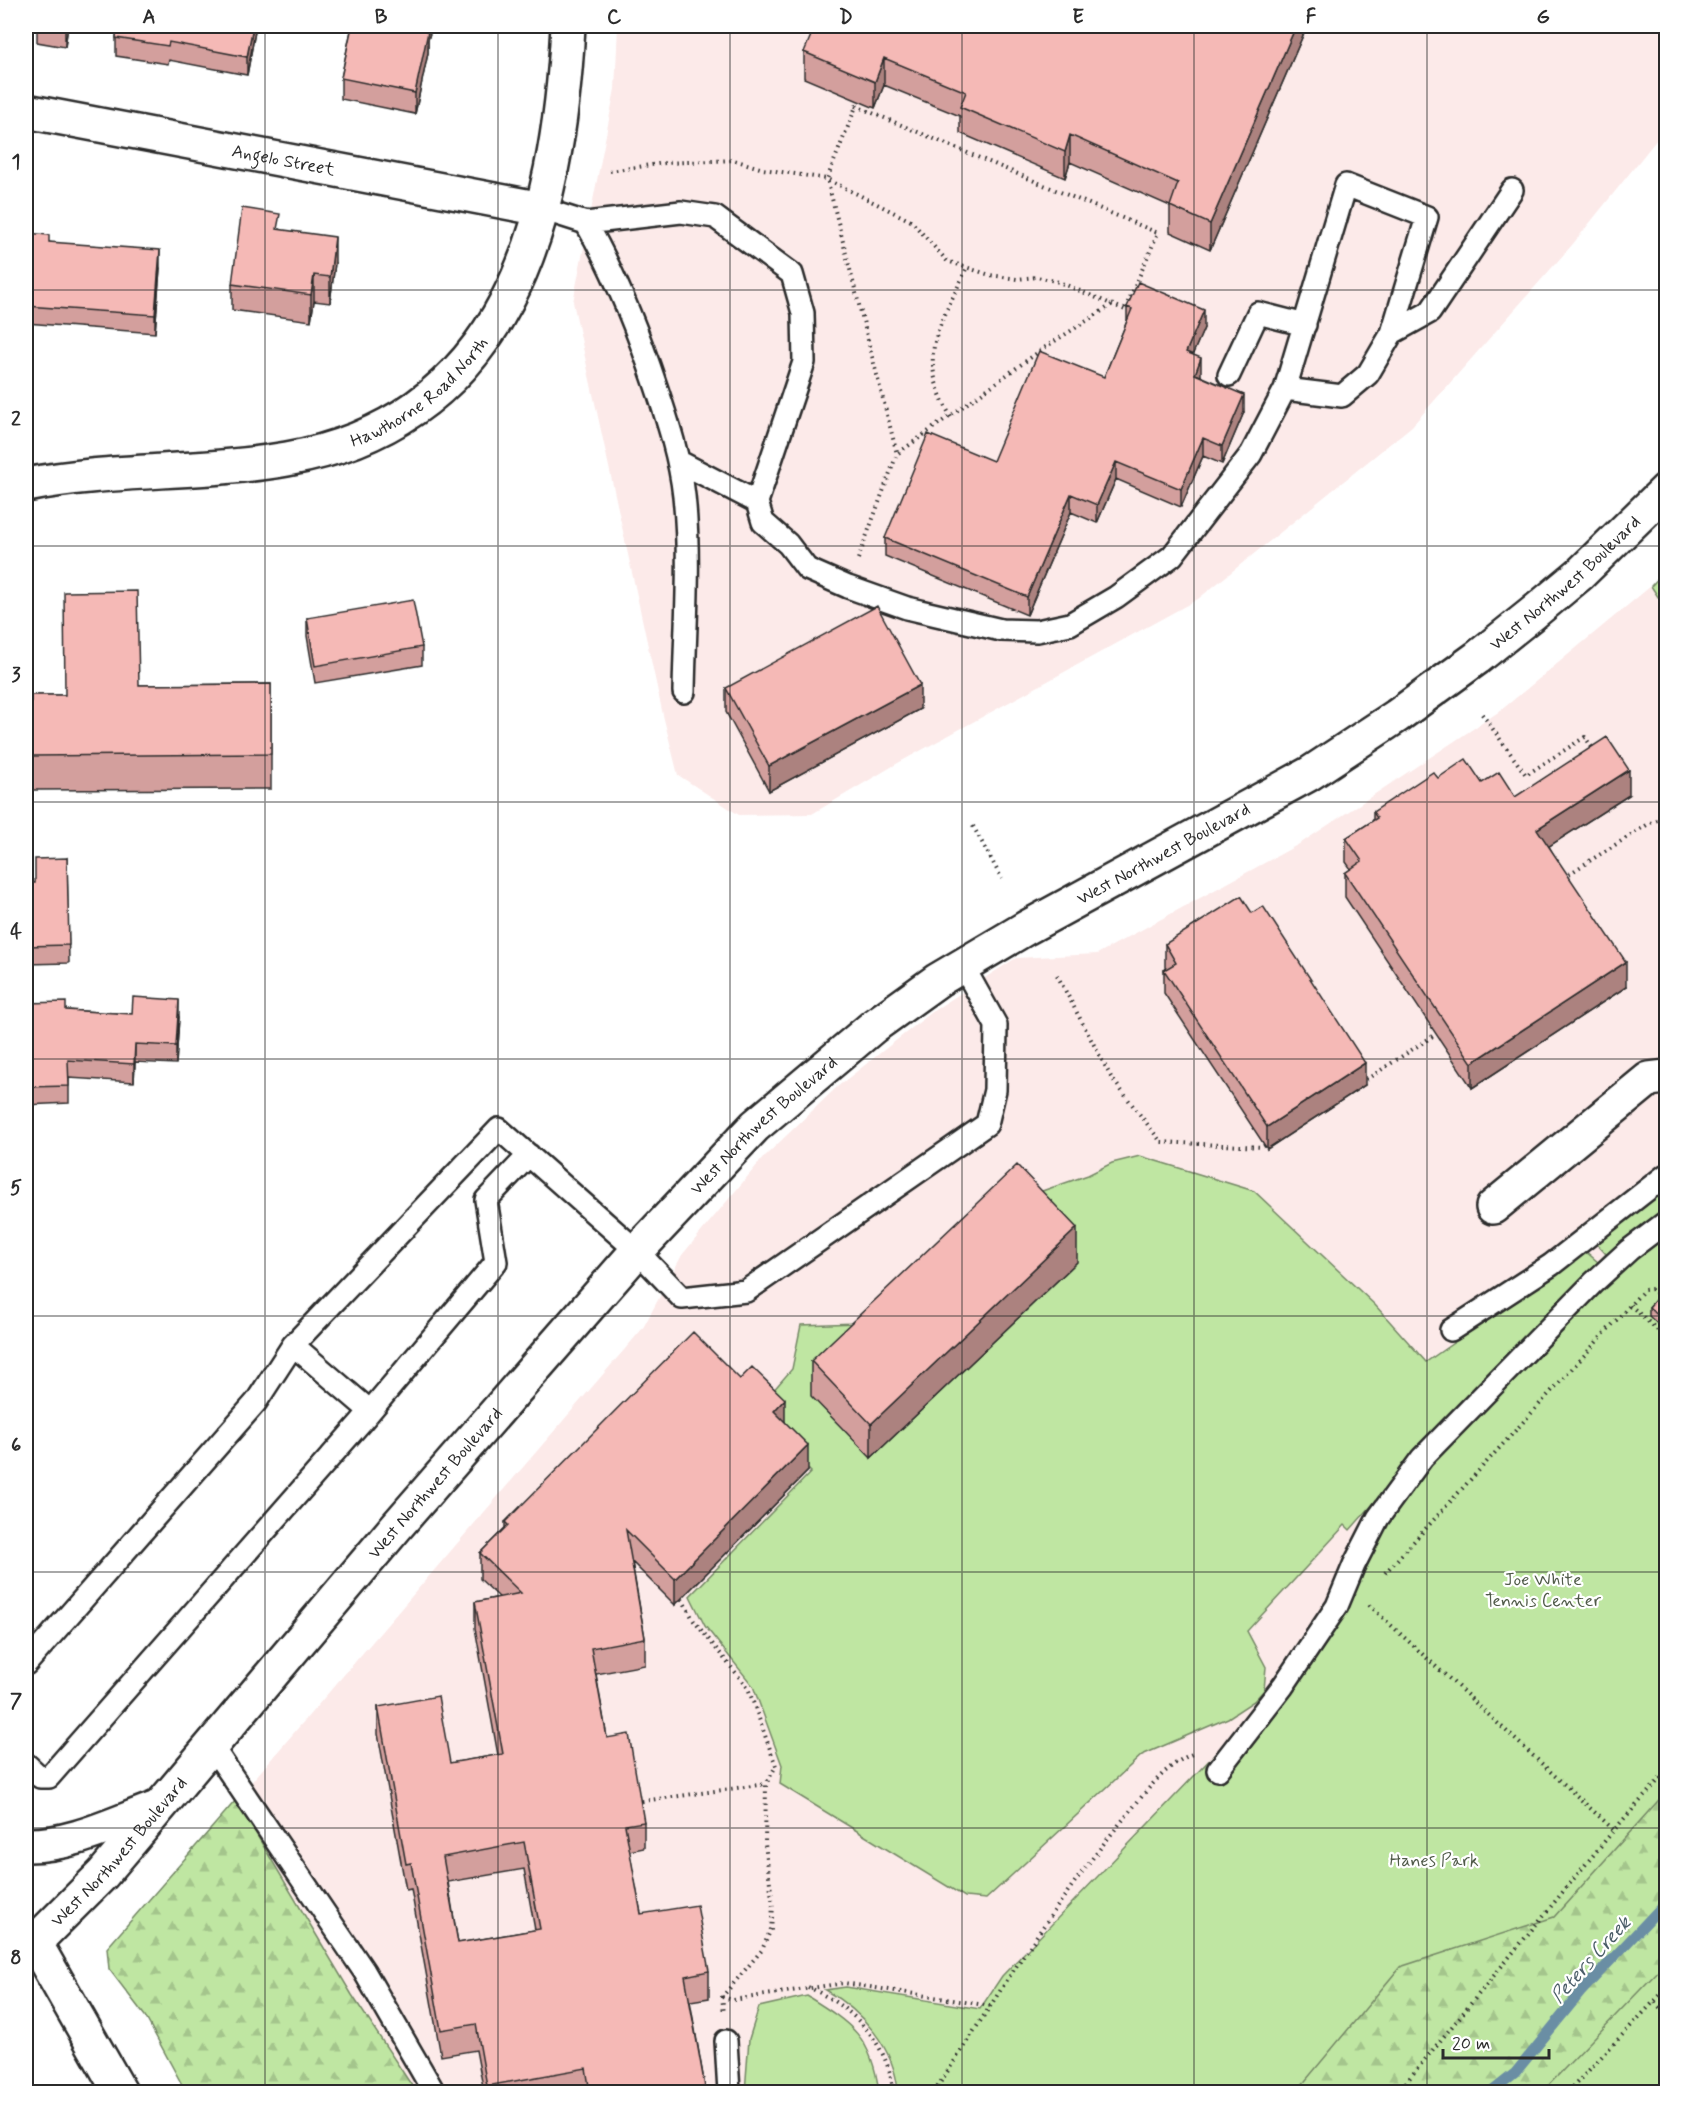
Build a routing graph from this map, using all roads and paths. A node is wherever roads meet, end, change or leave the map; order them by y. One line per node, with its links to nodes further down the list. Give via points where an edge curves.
1 (568, 26): 6 (main road, Hawthorne Road North, via 556,142)
2 (26, 111): 6 (main road, Angelo Street)
3 (610, 171): 4 (path, via 665,163 734,160 763,169)
4 (827, 179): 8 (path, via 911,221 947,261); 10 (path, via 857,104 1158,233); 17 (path)
5 (1512, 190): 13 (lane, via 1430,312)
6 (542, 209): 7 (lane); 19 (main road, Hawthorne Road North, via 522,271 485,339 446,382 384,426 350,441 286,459)
7 (586, 223): 18 (lane, via 612,268 640,337); 21 (lane, via 681,212 715,217 792,273 803,313 804,362)
8 (966, 269): 9 (path, via 1059,282); 16 (path, via 931,357 932,376)
9 (1113, 304): 10 (path); 16 (path, via 1044,348)
10 (1125, 309): 11 (path)
11 (1132, 313)
12 (1305, 325): 13 (lane, via 1346,184 1427,217); 14 (lane, via 1258,313); 15 (lane)
13 (1392, 333): 15 (lane, via 1368,374 1341,396)
14 (1229, 375)
15 (1285, 389): 22 (lane, via 1251,454 1172,556 1116,597 1070,624 1037,631 1001,630 907,608)
16 (951, 417): 17 (path)
17 (897, 454): 22 (path)
18 (678, 462): 21 (lane); 23 (lane, via 687,546)
19 (26, 485)
20 (1666, 490): 30 (main road, West Northwest Boulevard, via 1548,600 1397,716 1309,774)
21 (757, 502): 22 (lane, via 763,522 807,568)
22 (848, 587)
23 (684, 692)
24 (1482, 714): 25 (path, via 1526,775 1585,737)
25 (1598, 755)
26 (1666, 817): 29 (path)
27 (973, 826): 28 (path)
28 (1002, 879)
29 (1556, 882)
30 (963, 966): 40 (main road, West Northwest Boulevard, via 874,1026 755,1126); 40 (lane, via 996,1025 994,1089 987,1124 747,1291 682,1298)
31 (1057, 975): 35 (path, via 1111,1077 1161,1142 1262,1147)
32 (1436, 1034): 34 (path)
33 (1666, 1077): 38 (main road, via 1649,1079)
34 (1352, 1088)
35 (1272, 1140)
36 (529, 1155): 40 (lane); 45 (lane, via 499,1129); 46 (lane, via 486,1200 496,1262)
37 (1666, 1175): 43 (lane, via 1551,1265)
38 (1493, 1207)
39 (1666, 1222): 51 (lane, via 1593,1283 1422,1458 1378,1518 1337,1606)
40 (637, 1251): 52 (main road, West Northwest Boulevard)
41 (1663, 1299): 42 (path, via 1648,1288)
42 (1630, 1305): 44 (path); 47 (path)
43 (1450, 1330)
44 (1666, 1338)
45 (293, 1345): 46 (lane); 50 (lane, via 256,1402)
46 (370, 1411): 53 (lane, via 49,1777 40,1777)
47 (1377, 1581)
48 (682, 1599): 56 (path, via 694,1621 748,1688 776,1766)
49 (1361, 1599): 59 (path)
50 (26, 1664)
51 (1244, 1736): 54 (lane); 66 (path, via 1183,1758 1156,1780 1049,1916)
52 (211, 1745): 58 (main road, West Northwest Boulevard); 70 (lane, via 364,1971)
53 (26, 1764)
54 (1218, 1770)
55 (1666, 1772): 59 (path)
56 (766, 1784): 57 (path); 64 (path, via 765,1844 773,1907 771,1929 762,1950)
57 (636, 1802)
58 (159, 1807): 60 (main road, via 76,1838); 61 (main road, West Northwest Boulevard, via 103,1874)
59 (1614, 1830): 74 (path)
60 (26, 1845)
61 (29, 1942): 69 (main road)
62 (808, 1987): 64 (path, via 733,2000); 66 (path, via 844,1983); 72 (path, via 834,1999 859,2019 885,2058)
63 (1666, 1989): 65 (path)
64 (722, 1997): 68 (path)
65 (1655, 2002): 67 (path); 75 (path)
66 (991, 2006): 73 (path)
67 (1666, 2014)
68 (726, 2041): 71 (lane)
69 (120, 2092)
70 (434, 2092)
71 (729, 2092)
72 (893, 2092)
73 (934, 2092)
74 (1398, 2092)
75 (1568, 2092)

